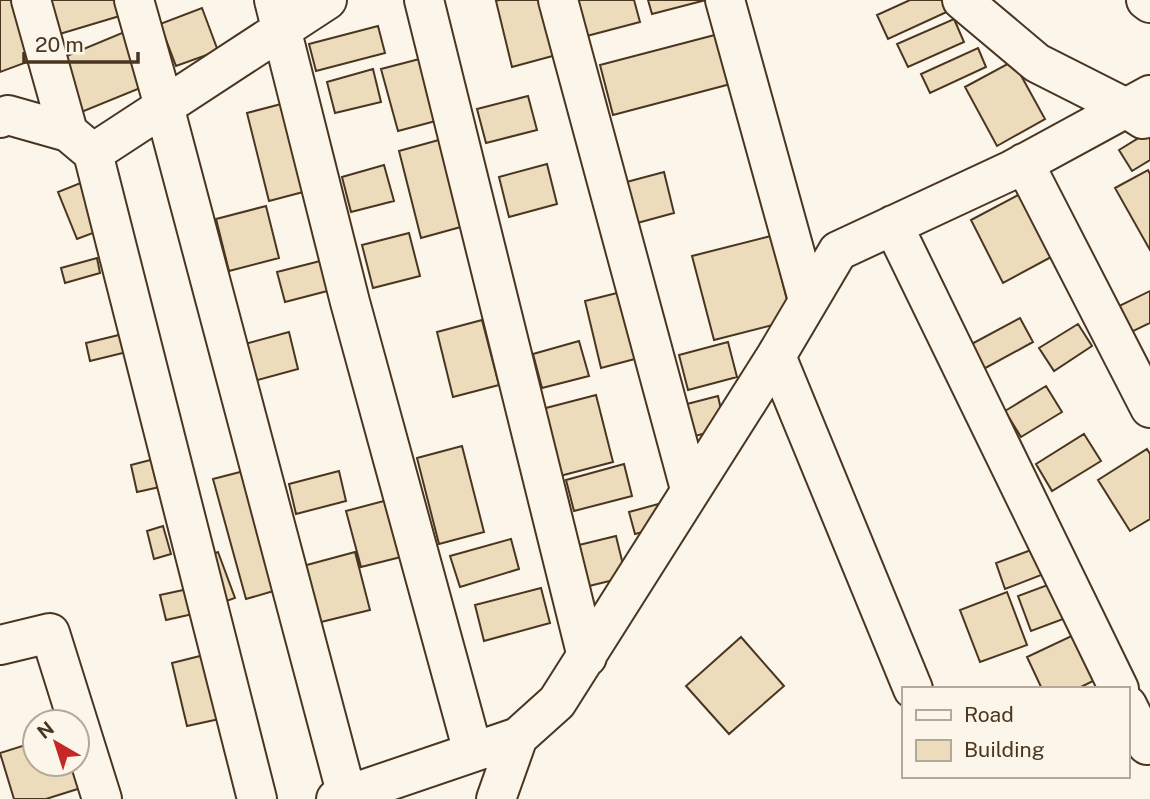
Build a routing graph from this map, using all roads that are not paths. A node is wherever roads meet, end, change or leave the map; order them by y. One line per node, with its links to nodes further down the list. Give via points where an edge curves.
1 (31, 0): 12 (street)
2 (134, 0): 9 (street)
3 (327, 0): 8 (street)
4 (424, 0): 20 (street)
5 (558, 0): 18 (street)
6 (725, 0): 15 (street)
7 (962, 0): 10 (street, via 1037,63)
8 (278, 15): 9 (street); 26 (street)
9 (164, 106): 12 (street); 27 (street)
10 (1142, 109): 13 (street)
11 (0, 118): 12 (street, via 8,115)
12 (80, 142): 29 (street)
13 (1024, 163): 14 (street); 17 (street)
14 (893, 225): 15 (street, via 838,251); 22 (street)
15 (808, 300): 16 (street)
16 (776, 356): 18 (street); 21 (street)
17 (1150, 408)
18 (690, 489): 20 (street)
19 (0, 645): 28 (street, via 50,633)
20 (587, 657): 24 (street, via 557,702)
21 (912, 687)
22 (1118, 687)
23 (1129, 709): 25 (street)
24 (518, 737): 26 (street); 30 (street)
25 (1147, 745)
26 (473, 752): 27 (street)
27 (341, 797)
28 (102, 799)
29 (257, 799)
30 (496, 799)

